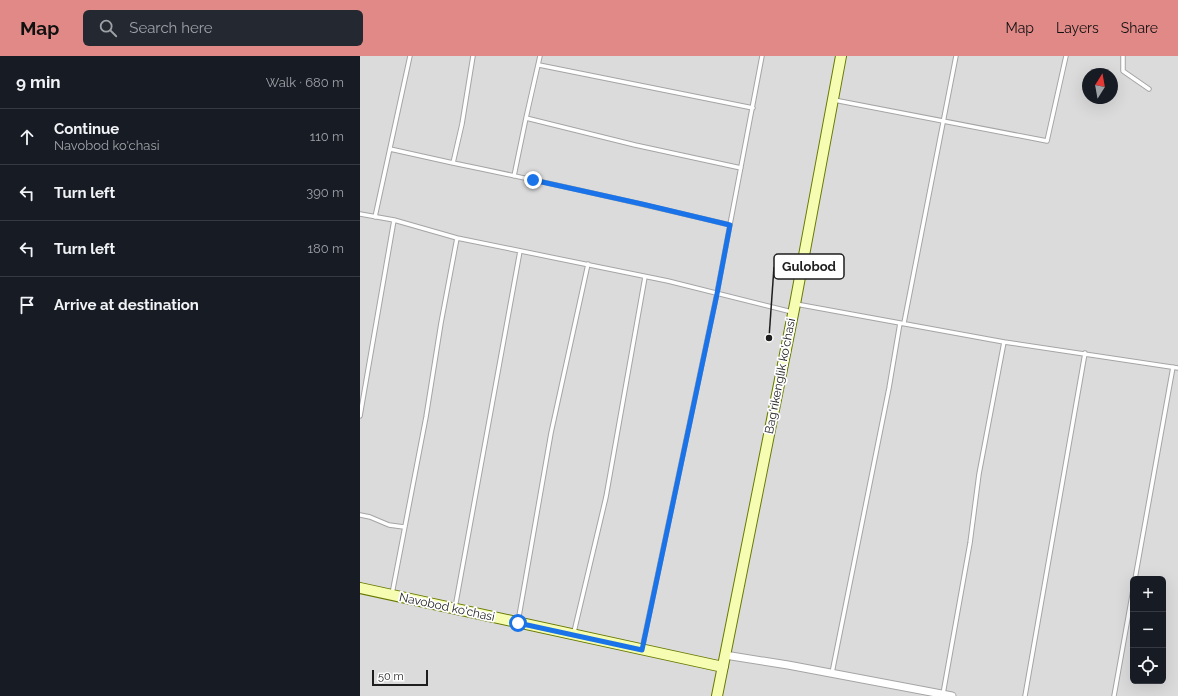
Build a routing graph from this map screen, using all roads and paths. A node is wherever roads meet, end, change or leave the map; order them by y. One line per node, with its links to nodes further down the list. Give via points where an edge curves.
1 (410, 56): 15 (lane)
2 (474, 56): 16 (lane)
3 (540, 56): 9 (lane)
4 (762, 56): 12 (lane)
5 (841, 56): 11 (main road, Bag'rikenglik ko'chasi)
6 (956, 56): 14 (lane)
7 (1066, 56): 14 (lane, via 1047,141)
8 (1123, 56): 10 (lane, via 1123,71)
9 (539, 65): 12 (lane); 13 (lane)
10 (1149, 89)
11 (833, 100): 14 (lane); 28 (main road, Bag'rikenglik ko'chasi)
12 (752, 108): 17 (lane)
13 (526, 118): 17 (lane); 18 (lane)
14 (943, 121): 29 (lane)
15 (390, 148): 16 (lane); 20 (lane)
16 (453, 164): 18 (lane)
17 (741, 168): 22 (lane)
18 (514, 176): 22 (lane)
19 (360, 214): 20 (lane)
20 (375, 217): 21 (lane)
21 (394, 220): 23 (lane); 34 (lane)
22 (730, 225): 27 (lane)
23 (457, 238): 24 (lane); 36 (lane)
24 (520, 251): 25 (lane); 41 (lane)
25 (588, 264): 26 (lane); 42 (lane, via 551,433)
26 (645, 277): 27 (lane); 43 (lane, via 606,497)
27 (717, 294): 28 (lane); 44 (lane)
28 (794, 308): 29 (lane); 45 (main road, Bag'rikenglik ko'chasi)
29 (902, 323): 30 (lane); 47 (lane)
30 (1004, 342): 31 (lane); 48 (lane)
31 (1085, 354): 32 (lane); 51 (lane)
32 (1173, 367): 33 (lane); 37 (lane)
33 (1178, 368)
34 (360, 416)
35 (360, 515): 36 (lane)
36 (404, 528): 39 (lane)
37 (1136, 576)
38 (360, 588): 39 (main road, Navobod ko'chasi)
39 (391, 595): 41 (main road, Navobod ko'chasi)
40 (1130, 607): 52 (lane)
41 (454, 609): 42 (main road, Navobod ko'chasi)
42 (518, 623): 43 (main road, Navobod ko'chasi)
43 (573, 635): 44 (main road, Navobod ko'chasi)
44 (642, 650): 46 (main road, Navobod ko'chasi)
45 (725, 655): 46 (main road, Bag'rikenglik ko'chasi); 47 (street)
46 (723, 667): 49 (main road, Bag'rikenglik ko'chasi)
47 (832, 674): 48 (street)
48 (943, 694): 50 (street)
49 (717, 696)
50 (952, 696)
51 (1025, 696)
52 (1114, 696)

